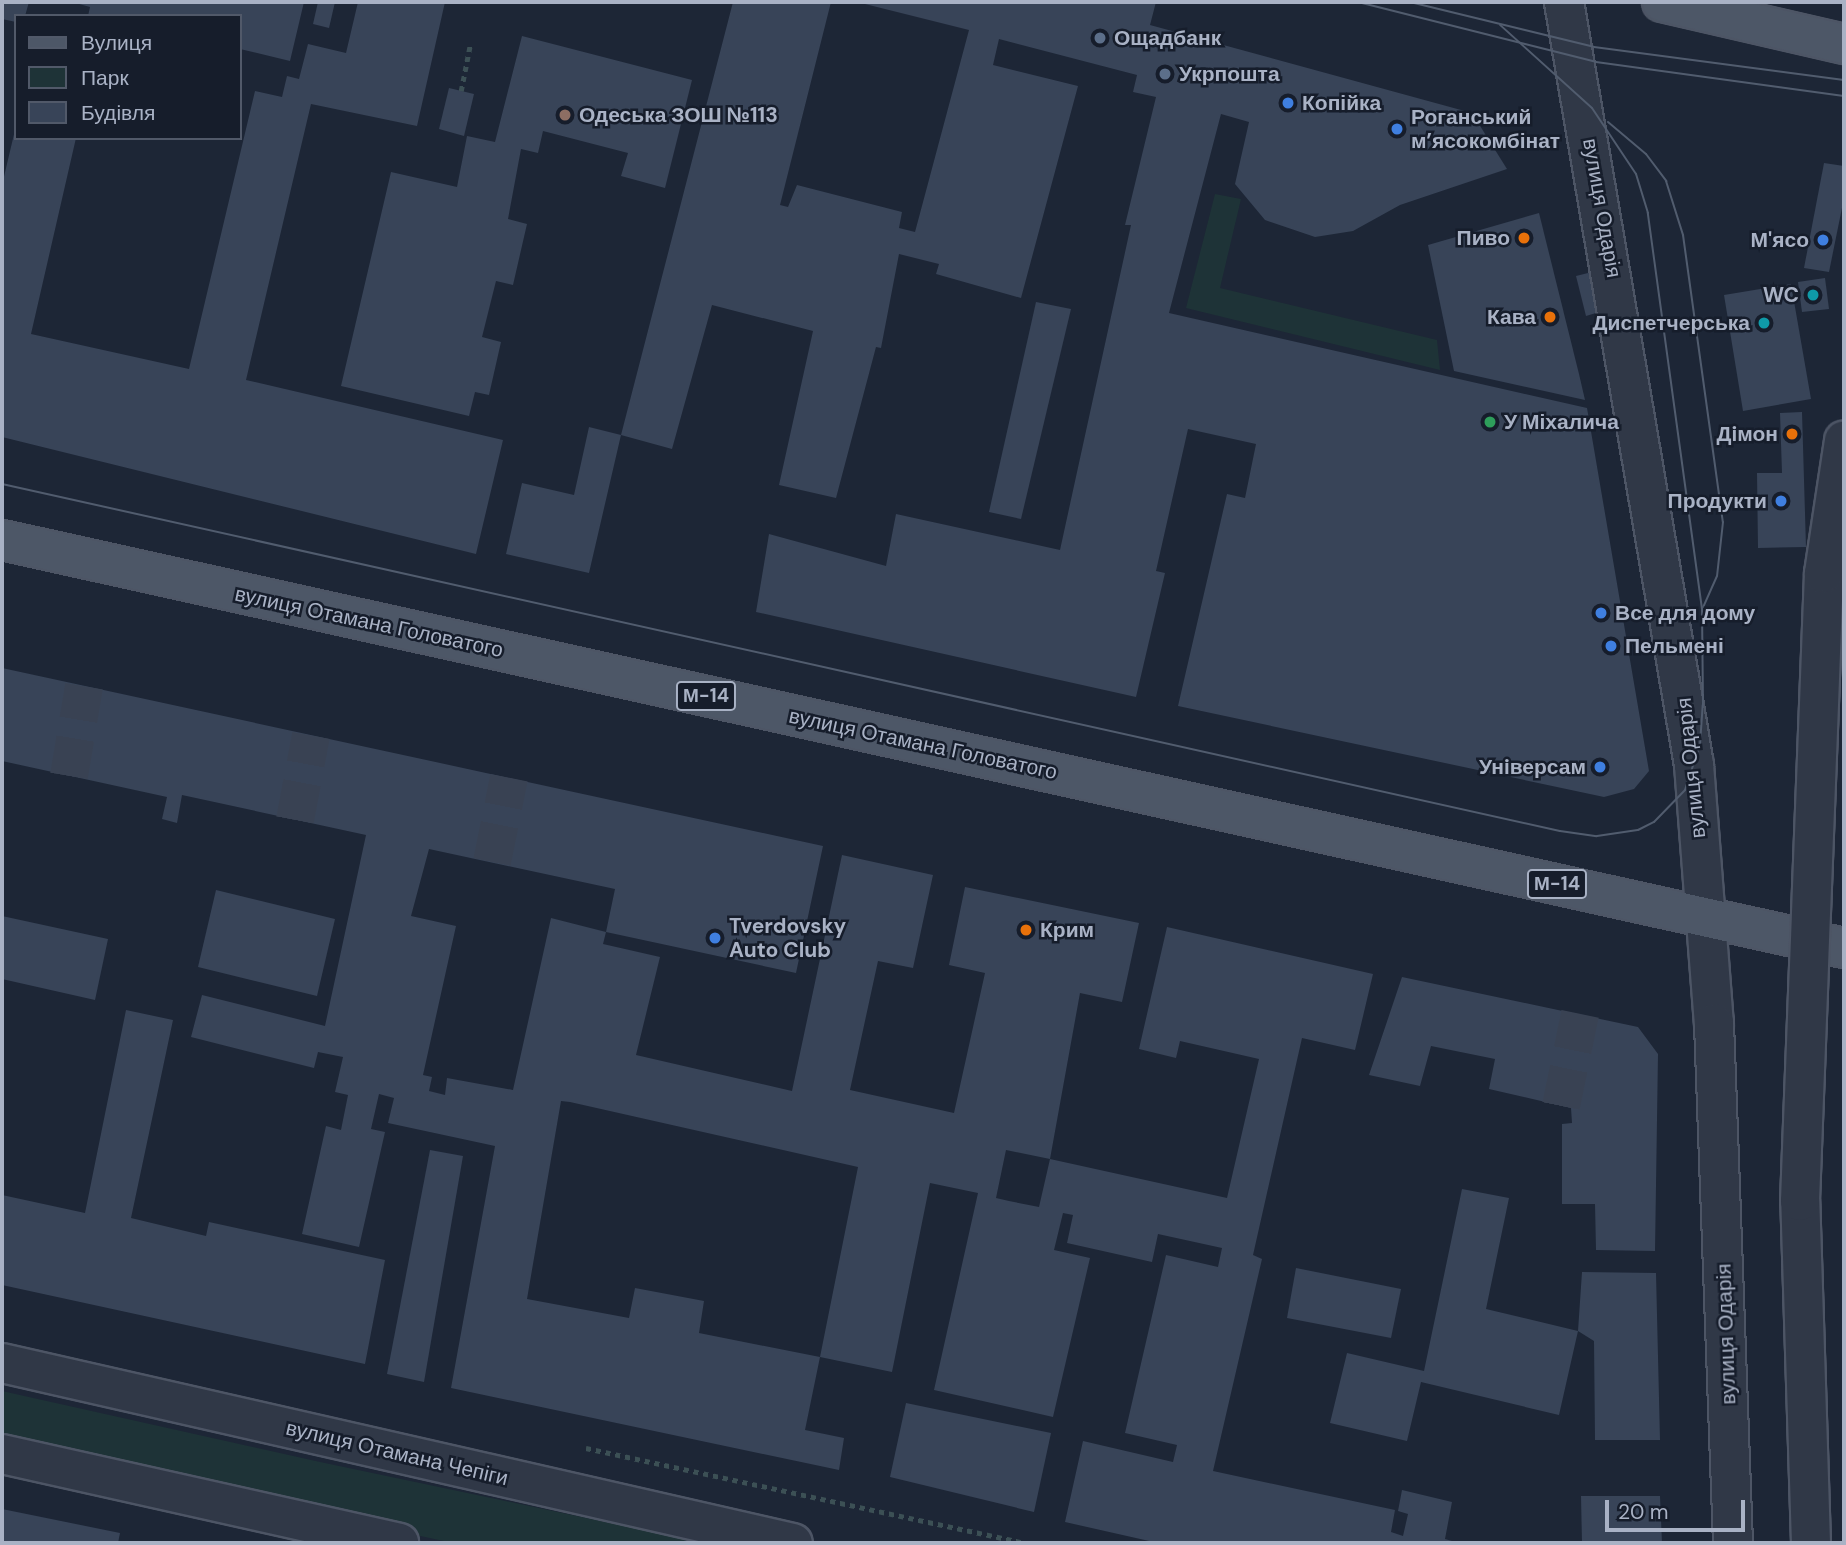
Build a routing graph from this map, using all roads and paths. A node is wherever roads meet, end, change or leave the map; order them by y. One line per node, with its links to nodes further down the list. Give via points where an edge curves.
1 (1564, 2): 8 (street, вулиця Одарія, via 1694,765)
2 (1662, 2): 3 (main road)
3 (1844, 44)
4 (470, 45): 5 (path)
5 (461, 91)
6 (1844, 441): 15 (street, bridge, via 1824,573 1800,1202)
7 (2, 540): 8 (main road, вулиця Отамана Головатого / М-14)
8 (1705, 917): 9 (main road, вулиця Отамана Головатого / М-14); 14 (street, вулиця Одарія, via 1714,1023)
9 (1844, 948)
10 (2, 1363): 13 (street, вулиця Отамана Чепіги)
11 (2, 1454): 12 (street)
12 (400, 1543)
13 (793, 1543)
14 (1733, 1543)
15 (1811, 1543)

